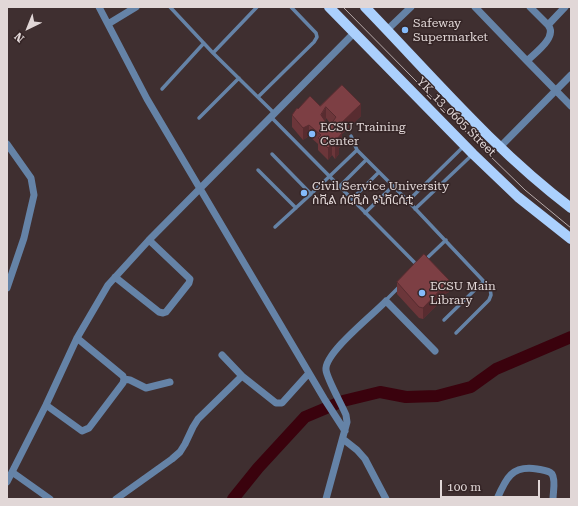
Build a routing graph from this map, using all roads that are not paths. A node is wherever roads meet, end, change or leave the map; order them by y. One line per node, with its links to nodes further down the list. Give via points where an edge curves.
1 (99, 7): 12 (street)
2 (136, 7): 12 (street)
3 (170, 7): 16 (lane)
4 (257, 7): 17 (lane)
5 (290, 7): 23 (lane, via 317,37)
6 (329, 7): 15 (main road, YK_13_0605 Street)
7 (365, 7): 14 (main road, YK_13_0605 Street)
8 (412, 7): 14 (street)
9 (475, 7): 18 (street)
10 (530, 7): 13 (street)
11 (564, 7): 13 (street)
12 (108, 24): 40 (street, via 147,99)
13 (548, 25): 18 (street, via 551,33 549,38)
14 (387, 30): 30 (main road, YK_13_0605 Street)
15 (354, 33): 25 (street); 29 (main road, YK_13_0605 Street)
16 (204, 43): 17 (lane); 21 (lane)
17 (213, 53): 20 (lane)
18 (527, 61): 22 (street)
19 (571, 75): 22 (street)
20 (239, 78): 23 (lane); 26 (lane)
21 (162, 89)
22 (555, 91): 24 (street); 30 (street)
23 (258, 97): 25 (lane)
24 (571, 106)
25 (273, 115): 37 (lane); 40 (street)
26 (199, 118)
27 (351, 136): 31 (lane)
28 (7, 144): 56 (street, via 31,178 34,195 24,238)
29 (465, 145): 33 (main road, YK_13_0605 Street); 43 (lane)
30 (500, 147): 45 (main road, YK_13_0605 Street)
31 (356, 150): 34 (lane); 37 (lane)
32 (272, 154): 41 (lane)
33 (473, 154): 46 (lane); 49 (main road, YK_13_0605 Street, via 518,197)
34 (366, 160): 36 (lane); 38 (lane)
35 (258, 170): 44 (lane)
36 (379, 172): 39 (lane); 42 (lane)
37 (329, 176): 38 (lane); 41 (lane)
38 (340, 186): 42 (lane)
39 (393, 186): 43 (lane); 47 (lane)
40 (200, 189): 50 (street); 64 (street)
41 (311, 194): 44 (lane)
42 (352, 199): 47 (lane)
43 (408, 201): 46 (lane)
44 (296, 208): 48 (lane)
45 (571, 208)
46 (415, 209): 51 (lane)
47 (365, 213): 52 (lane)
48 (274, 227)
49 (571, 238)
50 (149, 240): 54 (street); 54 (street, via 190,279 166,312 159,312)
51 (446, 240): 52 (lane); 55 (lane)
52 (418, 266): 53 (lane)
53 (413, 272)
54 (115, 277): 61 (street, via 108,284)
55 (483, 282): 59 (lane); 60 (lane, via 490,288 489,300)
56 (8, 284)
57 (402, 284): 58 (lane)
58 (386, 300): 62 (street); 69 (street, via 348,336 328,361 326,372 346,415)
59 (444, 320)
60 (456, 333)
61 (77, 338): 66 (street); 68 (street)
62 (435, 351)
63 (222, 355): 65 (street)
64 (309, 373): 65 (street, via 280,404); 69 (street)
65 (242, 376): 74 (street, via 198,419 180,452)
66 (124, 379): 67 (street, via 146,388); 68 (street, via 85,430 82,431)
67 (170, 382)
68 (46, 406): 71 (street)
69 (345, 431): 70 (street)
70 (343, 439): 75 (street); 76 (street, via 365,459)
71 (12, 472): 72 (street); 73 (street)
72 (7, 482)
73 (50, 499)
74 (116, 499)
75 (326, 499)
76 (386, 499)
77 (497, 499): 78 (street, via 504,482 527,467 552,474)
78 (553, 499)

